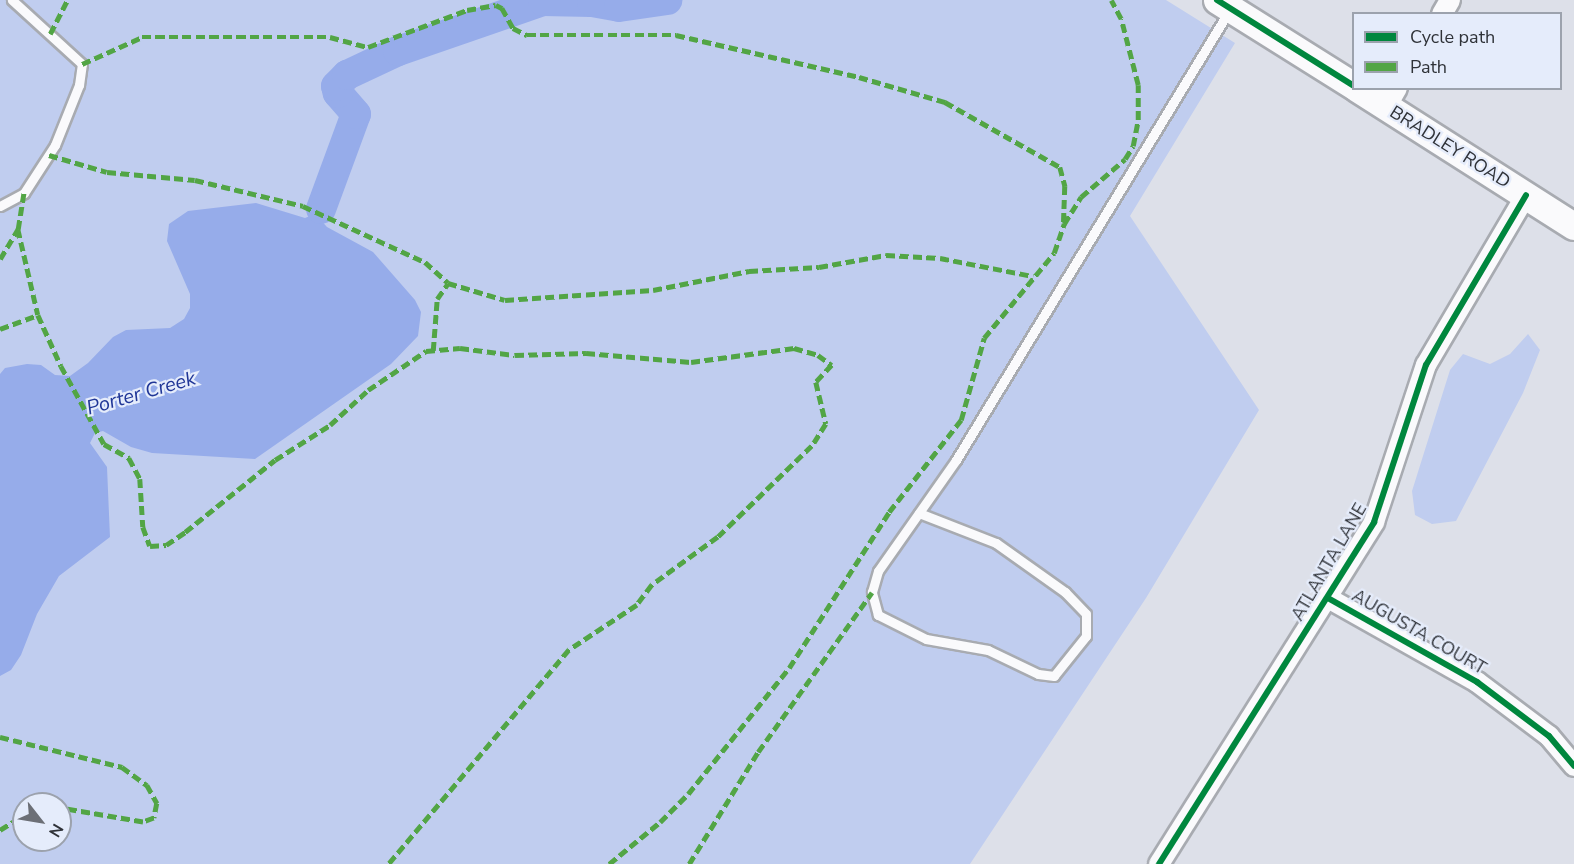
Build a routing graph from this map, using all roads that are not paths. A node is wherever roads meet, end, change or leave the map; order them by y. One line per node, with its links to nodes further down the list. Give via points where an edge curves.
1 (12, 0): 7 (lane, via 82,64 79,85 56,145 24,193)
2 (1224, 4): 3 (street, BRADLEY ROAD); 9 (lane, via 956,460)
3 (1352, 85)
4 (1365, 90): 5 (street, BRADLEY ROAD)
5 (1391, 98): 6 (street, BRADLEY ROAD)
6 (1526, 195): 8 (street, BRADLEY ROAD); 10 (street, ATLANTA LANE, via 1426,365 1374,522)
7 (0, 206)
8 (1574, 226)
9 (919, 513): 9 (lane, via 878,571 872,592 878,615 926,639 988,650 1038,674 1054,676 1086,636 1086,614 1065,592 996,543)
10 (1328, 598): 11 (street, AUGUSTA COURT, via 1477,682 1549,736); 12 (street, ATLANTA LANE)
11 (1574, 766)
12 (1159, 864)

